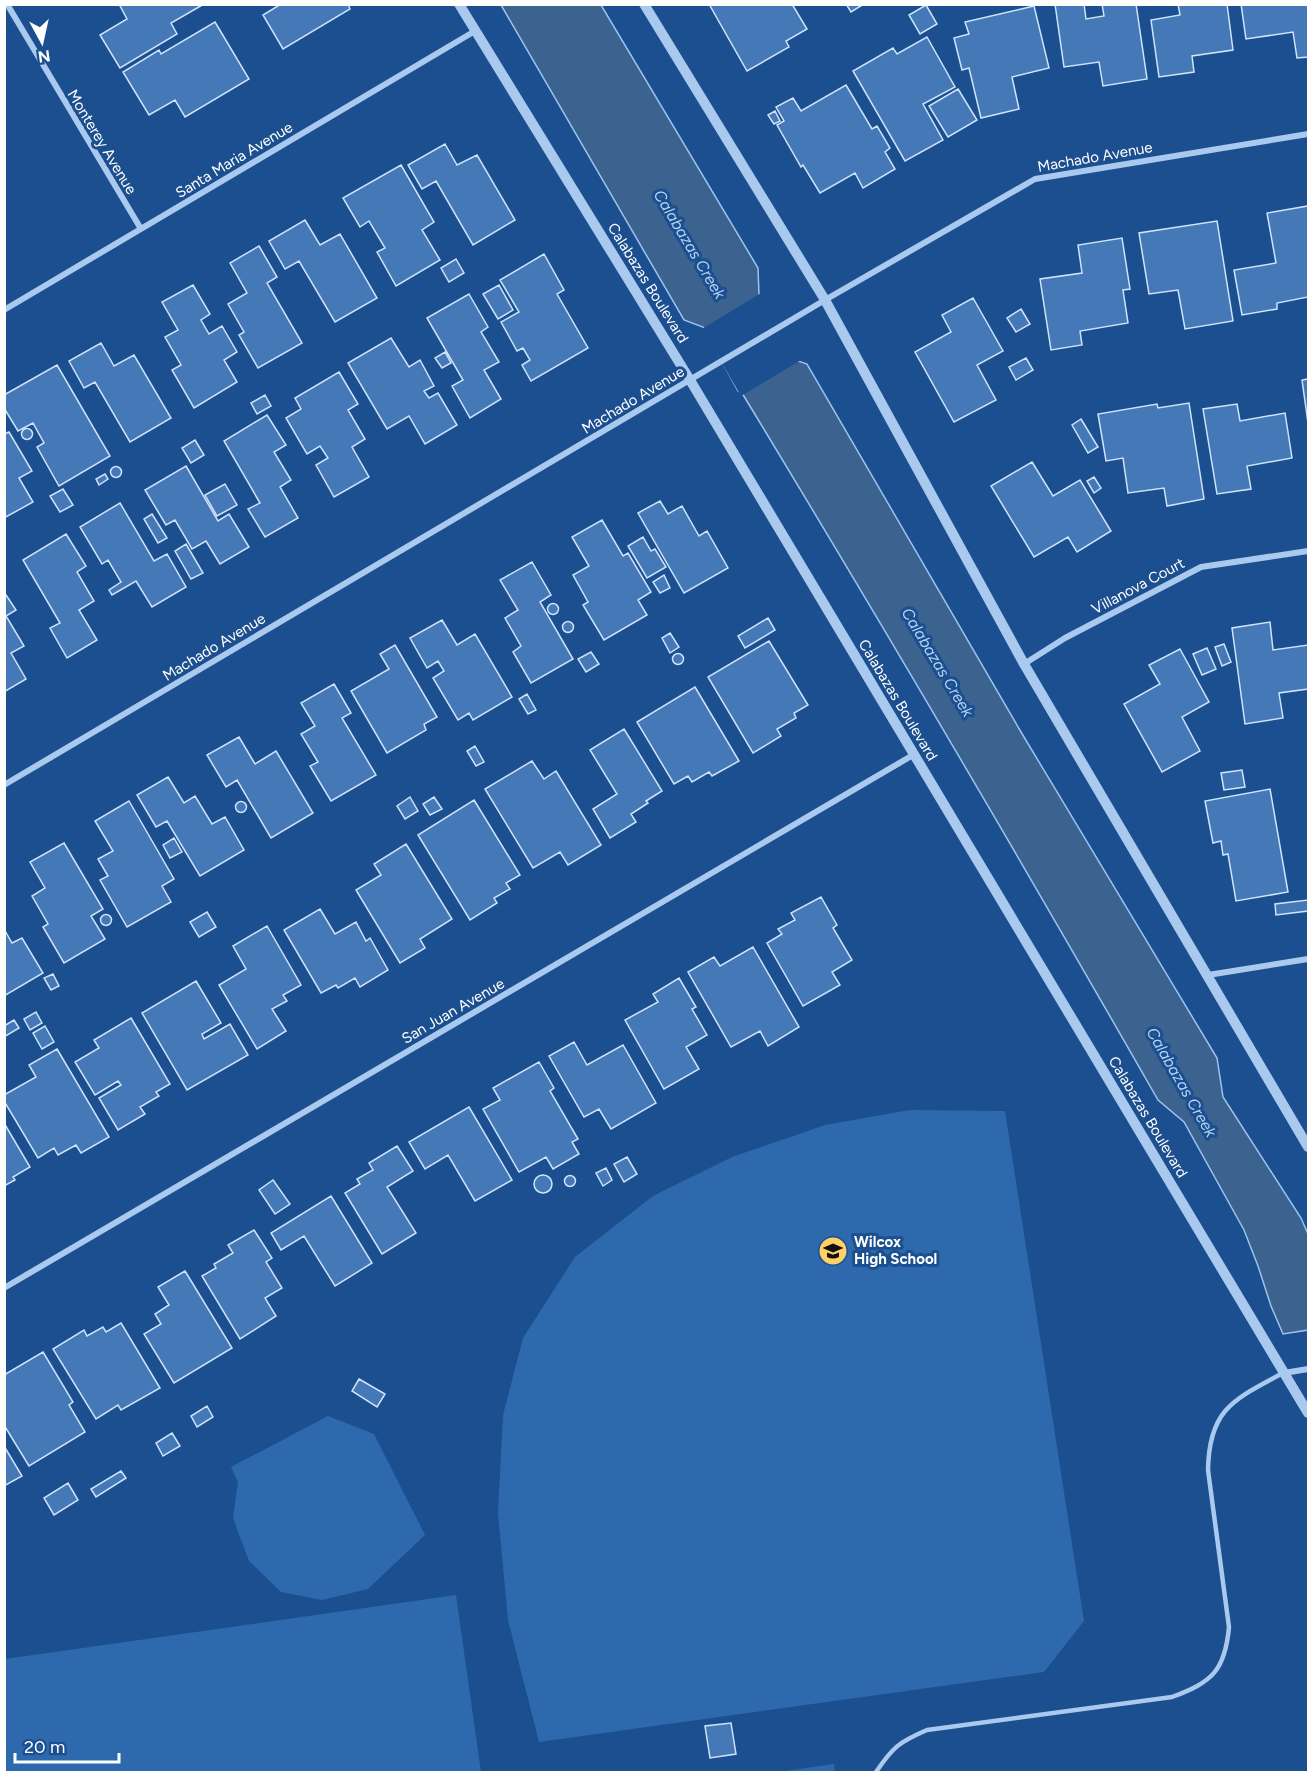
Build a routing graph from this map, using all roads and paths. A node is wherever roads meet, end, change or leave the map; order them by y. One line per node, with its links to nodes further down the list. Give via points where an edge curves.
1 (7, 4): 6 (street, Monterey Avenue)
2 (459, 4): 4 (street, Calabazas Boulevard)
3 (644, 4): 7 (street)
4 (475, 32): 6 (street, Santa Maria Avenue); 9 (street, Calabazas Boulevard)
5 (1308, 134): 7 (street, Machado Avenue, via 1035,178)
6 (141, 230): 8 (street, Santa Maria Avenue)
7 (825, 300): 9 (street, Machado Avenue); 11 (street)
8 (4, 310)
9 (690, 380): 12 (street, Calabazas Boulevard); 13 (street, Machado Avenue)
10 (1308, 552): 11 (street, Villanova Court, via 1201,567 1065,638)
11 (1024, 664): 15 (street)
12 (913, 754): 17 (street, San Juan Avenue); 19 (street, Calabazas Boulevard)
13 (4, 785)
14 (1308, 959): 15 (street)
15 (1208, 975): 16 (street)
16 (1308, 1147)
17 (4, 1288)
18 (1308, 1369): 19 (street)
19 (1283, 1373): 20 (street, Calabazas Boulevard); 21 (lane, via 1238,1398 1226,1408 1213,1430 1208,1470 1229,1627 1227,1649 1214,1674 1198,1687 1172,1697 927,1731 904,1739)
20 (1308, 1413)
21 (876, 1773)

